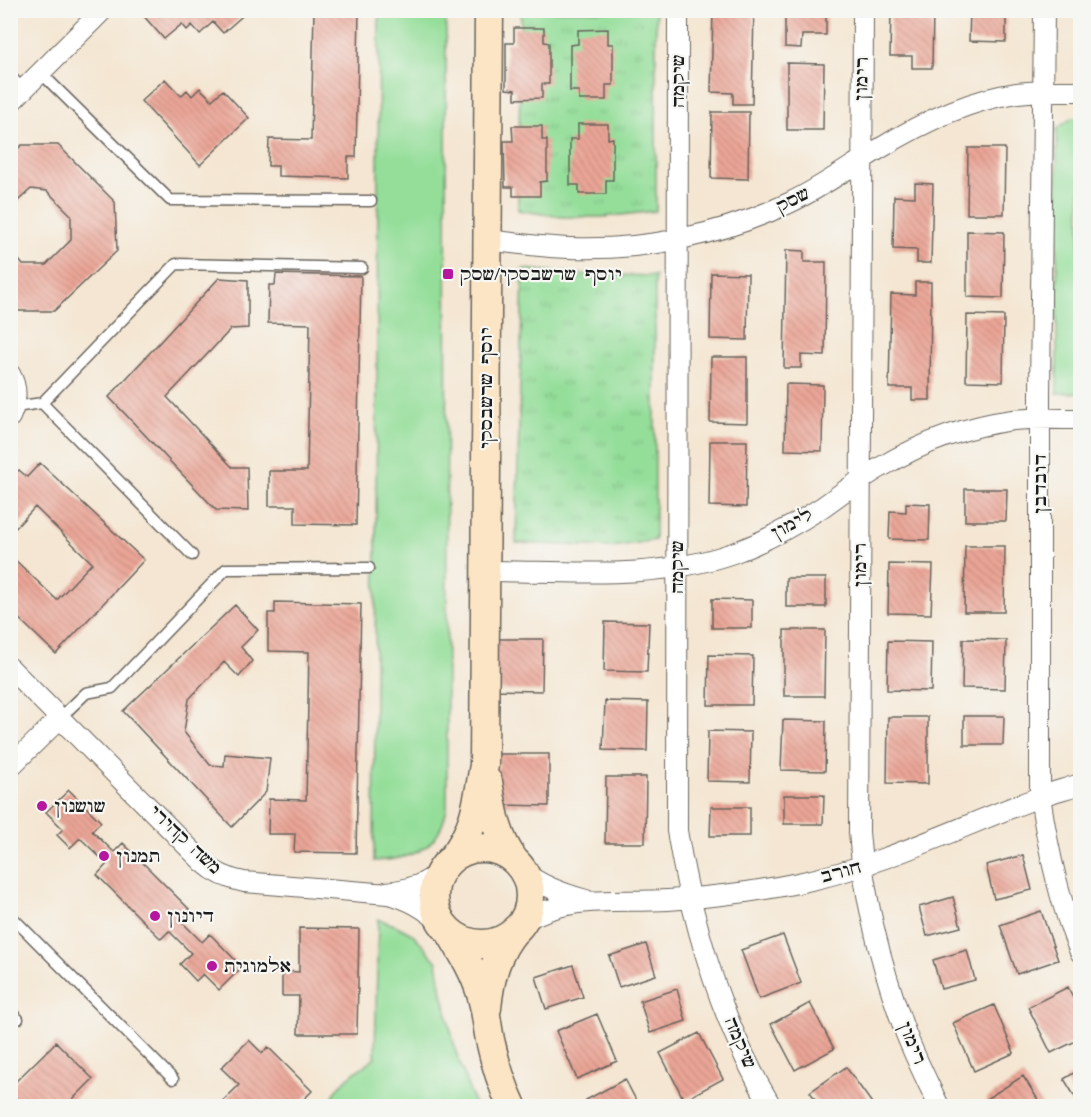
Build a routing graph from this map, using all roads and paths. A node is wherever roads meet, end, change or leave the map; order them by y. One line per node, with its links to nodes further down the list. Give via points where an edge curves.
1 (103, 10): 6 (street)
2 (489, 10): 13 (street, יוסף שרשבסקי)
3 (678, 10): 12 (street, שיקמה)
4 (862, 10): 10 (street, רימון)
5 (1044, 10): 8 (street, דובדבן)
6 (41, 73): 7 (street); 11 (lane, via 170,201)
7 (15, 90)
8 (1043, 91): 9 (street, שסק); 10 (street, שסק, via 1016,93 961,108); 18 (street, דובדבן)
9 (1080, 91)
10 (861, 159): 12 (street, שסק, via 791,202 720,229); 20 (street, רימון)
11 (370, 201)
12 (678, 239): 13 (street, שסק, via 589,248); 22 (street, שיקמה)
13 (487, 240): 24 (street, יוסף שרשבסקי)
14 (362, 268): 16 (lane, via 176,264)
15 (10, 374): 17 (street, via 16,393)
16 (42, 404): 17 (lane); 21 (lane)
17 (13, 412)
18 (1040, 419): 19 (street, לימון); 20 (street, לימון, via 993,423 954,433 916,448); 30 (street, דובדבן)
19 (1080, 419)
20 (860, 481): 22 (street, לימון, via 769,538 732,553); 33 (street, רימון)
21 (192, 555)
22 (677, 567): 24 (street, לימון, via 626,572); 35 (street, שיקמה, via 677,831)
23 (369, 568): 26 (lane, via 226,569 112,688 86,693)
24 (485, 571): 27 (street, יוסף שרשבסקי)
25 (10, 668): 26 (street, משה קהירי)
26 (60, 718): 28 (street); 34 (street, משה קהירי, via 216,873 244,882)
27 (484, 765): 31 (street, יוסף שרשבסקי, via 470,830); 32 (street, יוסף שרשבסקי, via 496,824)
28 (10, 767)
29 (1080, 784): 30 (street, חורב)
30 (1040, 796): 33 (street, חורב); 40 (street, דובדבן, via 1055,877)
31 (447, 864): 32 (street, via 464,851 479,847 508,855); 34 (street, משה קהירי, via 419,885); 39 (street, via 435,883 434,899 437,914)
32 (519, 866): 36 (street, חורב, via 542,884); 38 (street, via 529,885 530,901)
33 (861, 866): 35 (street, חורב, via 781,886); 45 (street, רימון, via 880,955 907,1036)
34 (381, 892): 39 (street, משה קהירי, via 420,906)
35 (689, 898): 36 (street, חורב); 44 (street, שיקמה, via 726,1013)
36 (588, 901): 38 (street, חורב, via 547,910)
37 (10, 915): 42 (lane)
38 (520, 925): 39 (street, via 506,938 484,944 469,942); 41 (street, via 497,960)
39 (447, 929): 41 (street, via 476,979)
40 (1080, 952)
41 (486, 1016): 43 (street, via 495,1060)
42 (173, 1078)
43 (512, 1107)
44 (771, 1107)
45 (939, 1107)

